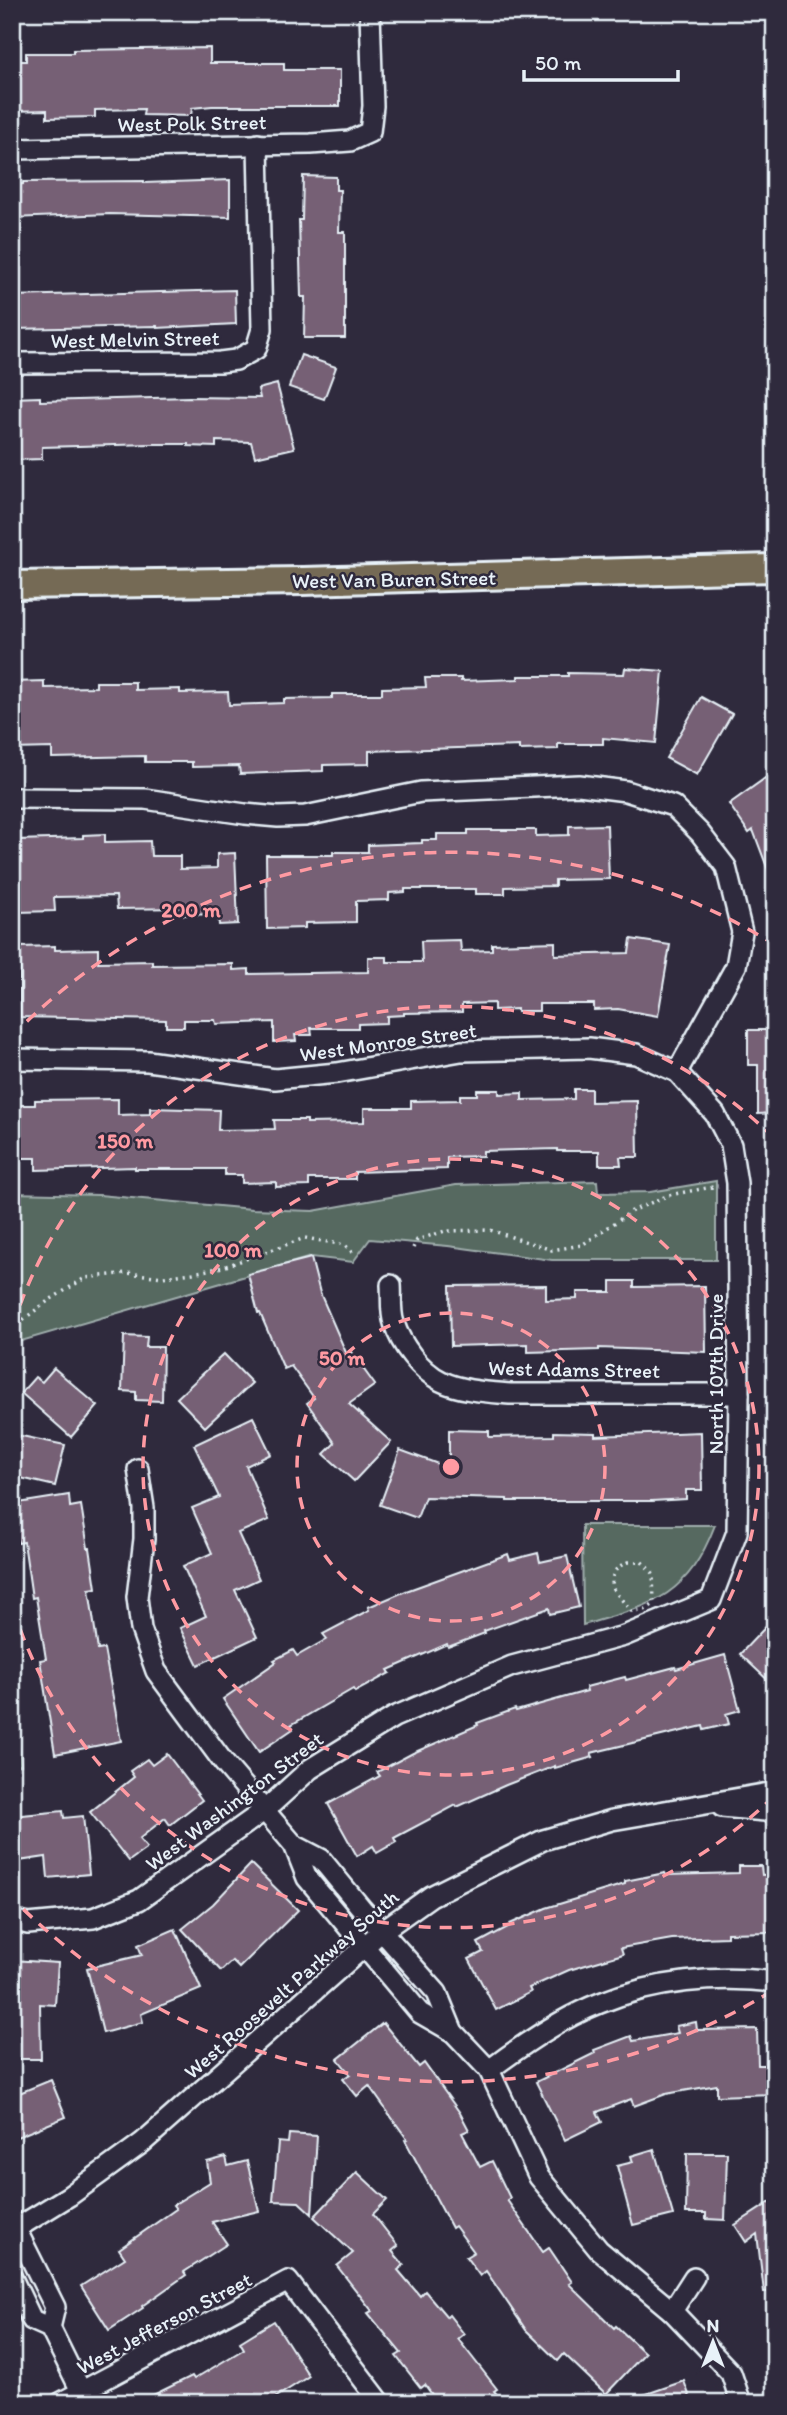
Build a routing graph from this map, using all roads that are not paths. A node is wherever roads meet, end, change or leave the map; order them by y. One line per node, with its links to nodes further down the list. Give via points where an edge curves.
1 (370, 12): 2 (street, West Polk Street, via 370,132 350,141)
2 (258, 144): 3 (street, West Polk Street); 4 (street, West Melvin Street, via 262,330 256,349 236,360 220,362)
3 (12, 149)
4 (12, 363)
5 (775, 569): 6 (main road, West Van Buren Street)
6 (12, 585)
7 (12, 798): 9 (street, via 145,799 278,817 305,816 421,792 579,785 626,791 673,806 726,867 742,932 736,966)
8 (12, 1059): 9 (street, West Monroe Street, via 148,1061 275,1079 461,1051 589,1048 636,1054)
9 (677, 1072): 10 (street, West Monroe Street, via 715,1114)
10 (731, 1145): 12 (street, North 107th Drive, via 737,1183)
11 (391, 1285): 12 (street, West Adams Street, via 393,1321 403,1343 418,1364 441,1381 510,1394)
12 (739, 1394): 14 (street, North 107th Drive, via 737,1532)
13 (138, 1469): 17 (street, via 144,1539 137,1597 141,1629 156,1671)
14 (712, 1600): 17 (street, West Washington Street, via 624,1636 512,1666 394,1717 310,1769)
15 (775, 1792): 16 (street, West Roosevelt Parkway South)
16 (708, 1805): 18 (street, West Roosevelt Parkway South); 21 (street, West Roosevelt Parkway South, via 612,1821 543,1840 432,1896)
17 (265, 1810): 19 (street); 20 (street, West Washington Street, via 139,1900 93,1918 29,1924)
18 (775, 1812)
19 (294, 1845): 21 (street, via 321,1859); 22 (street, via 307,1878)
20 (12, 1920)
21 (382, 1931): 22 (street, West Roosevelt Parkway South); 24 (street, via 438,1993)
22 (365, 1947): 24 (street, via 420,2013); 26 (street, West Roosevelt Parkway South, via 142,2143 69,2196)
23 (775, 1982): 25 (street, via 739,1977 648,1987 598,2003 527,2042)
24 (453, 2032): 25 (street)
25 (489, 2070): 29 (street, via 539,2177 599,2250)
26 (14, 2227): 30 (street, via 55,2307)
27 (694, 2277): 29 (street)
28 (12, 2278): 30 (street, via 32,2320)
29 (672, 2311): 34 (street, via 731,2373)
30 (50, 2328): 31 (street)
31 (82, 2393): 32 (street, West Jefferson Street); 33 (street, West Jefferson Street, via 288,2281)
32 (60, 2403)
33 (381, 2403)
34 (741, 2403)

